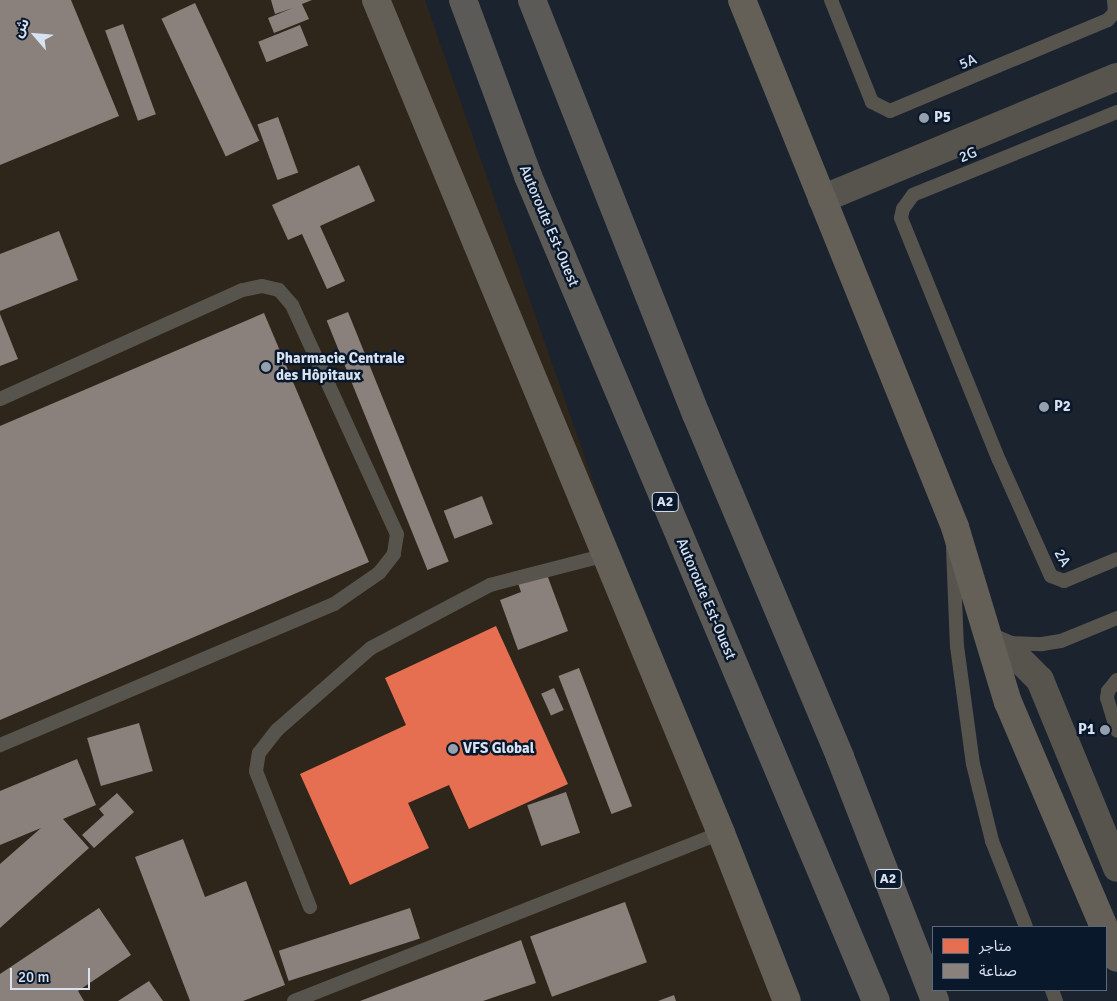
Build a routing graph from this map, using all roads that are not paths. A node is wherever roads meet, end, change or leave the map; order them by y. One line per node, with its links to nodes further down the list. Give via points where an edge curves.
1 (376, 0): 13 (main road)
2 (462, 0): 29 (highway, Autoroute Est-Ouest / A2, via 528,176)
3 (532, 0): 30 (highway, A2, via 696,414 840,757)
4 (742, 0): 9 (main road)
5 (831, 0): 6 (lane, 5A, via 872,102 884,110 898,110 1108,20 1115,12)
6 (1114, 0)
7 (1117, 77): 9 (street)
8 (1117, 112): 11 (lane, 2G, via 913,195 902,209 901,218 922,275)
9 (822, 199): 12 (main road)
10 (0, 399): 19 (lane, via 243,290 262,286 279,290 292,305 397,534 394,554 379,573 334,604)
11 (1026, 520): 14 (lane, 2A, via 1055,580 1064,581)
12 (955, 527): 16 (main road); 23 (lane, via 952,566 968,734 992,841)
13 (606, 555): 20 (main road); 22 (lane, via 490,585 371,648 277,730 259,753 256,771)
14 (1117, 560)
15 (1117, 618): 16 (lane, via 1061,641 1042,644)
16 (991, 642): 21 (street, via 1021,659 1040,680); 24 (main road, via 1008,702)
17 (1117, 680): 18 (lane, via 1108,691 1107,698)
18 (1117, 730)
19 (0, 745)
20 (721, 833): 27 (lane); 28 (main road)
21 (1117, 868)
22 (310, 907)
23 (1026, 926)
24 (1104, 926)
25 (1107, 934): 26 (main road)
26 (1117, 958)
27 (294, 1001)
28 (786, 1001)
29 (876, 1001)
30 (935, 1001)

